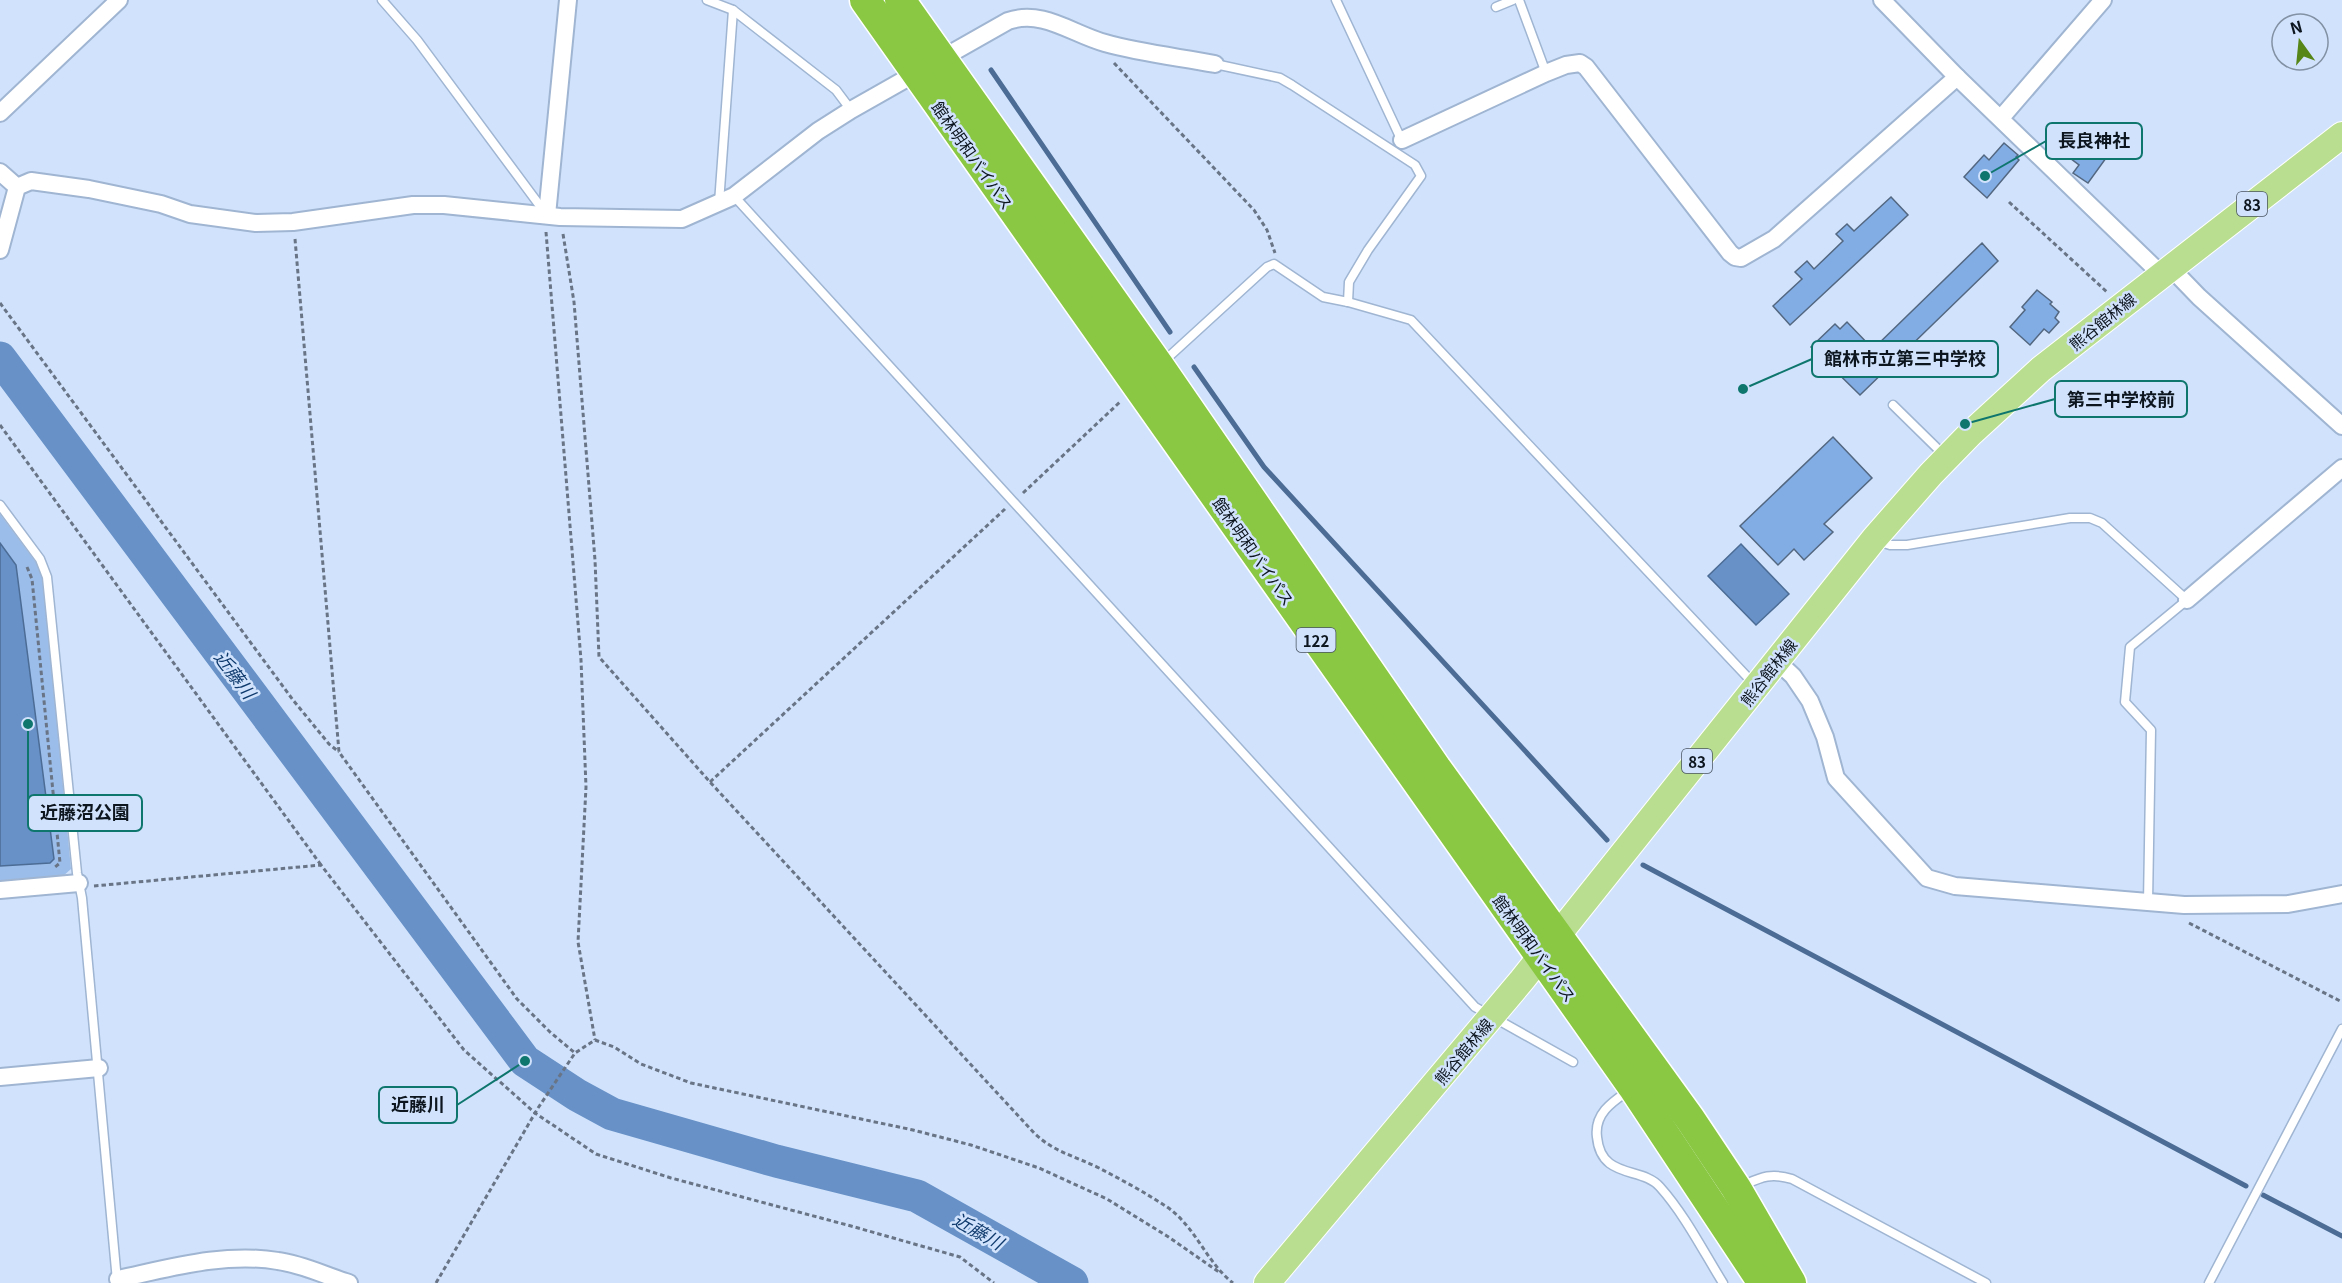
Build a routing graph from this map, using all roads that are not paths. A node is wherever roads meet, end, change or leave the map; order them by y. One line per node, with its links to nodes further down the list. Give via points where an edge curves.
1 (119, 0): 19 (street)
2 (382, 0): 26 (lane)
3 (568, 0): 26 (street)
4 (706, 0): 13 (lane)
5 (865, 0): 15 (highway, 館林明和バイパス / 122)
6 (900, 0): 15 (highway, 館林明和バイパス / 122)
7 (1336, 0): 22 (lane)
8 (1513, 0): 12 (lane)
9 (1519, 0): 16 (lane)
10 (1882, 0): 17 (street)
11 (2103, 0): 20 (street)
12 (1496, 7)
13 (733, 10): 18 (lane, via 836,90); 25 (lane)
14 (1215, 64): 15 (street, via 1104,43 1036,17 1021,16); 22 (lane, via 1280,78)
15 (928, 67): 18 (street); 30 (highway, 館林明和バイパス / 122)
16 (1546, 73): 17 (street, via 1575,63 1586,67 1735,258 1774,239); 22 (street)
17 (1957, 76): 20 (street)
18 (851, 110): 25 (street)
19 (0, 113)
20 (2001, 118): 28 (street)
21 (2342, 135): 28 (main road, 熊谷館林線 / 83)
22 (1403, 148): 29 (lane, via 1421,176 1349,282)
23 (0, 172): 24 (street)
24 (17, 187): 26 (street, via 31,181 89,189 214,218 256,223 423,205); 27 (street)
25 (727, 200): 26 (street, via 682,219); 45 (lane, via 1012,502 1464,995)
26 (554, 216)
27 (0, 250)
28 (2166, 270): 32 (street); 33 (main road, 熊谷館林線 / 83, via 2042,369)
29 (1348, 302): 30 (lane, via 1323,297 1274,264); 39 (lane, via 1402,316 1419,326)
30 (1149, 376): 44 (highway, 館林明和バイパス / 122, via 1436,768)
31 (1893, 405): 33 (lane)
32 (2342, 426)
33 (1948, 458): 36 (main road, 熊谷館林線 / 83)
34 (2342, 468): 37 (street)
35 (0, 505): 40 (lane, via 40,559 48,577)
36 (1874, 539): 37 (lane, via 1890,545 1907,545 2090,518 2102,523); 38 (main road, 熊谷館林線 / 83)
37 (2187, 600): 43 (lane, via 2130,647 2125,702 2151,730)
38 (1777, 661): 39 (main road, 熊谷館林線 / 83); 43 (street, via 1810,701 1836,777 1927,878 1955,886)
39 (1756, 687): 44 (main road, 熊谷館林線 / 83)
40 (84, 885): 41 (street); 48 (lane)
41 (0, 890)
42 (2342, 894): 43 (street, via 2288,904)
43 (2148, 902)
44 (1550, 945): 45 (main road, 熊谷館林線 / 83); 50 (highway, 館林明和バイパス / 122); 51 (highway, 館林明和バイパス / 122, via 1690,1119)
45 (1492, 1017): 47 (lane); 54 (main road, 熊谷館林線 / 83)
46 (2342, 1029): 59 (lane)
47 (1573, 1062)
48 (99, 1068): 49 (street); 52 (lane)
49 (0, 1077)
50 (1634, 1087): 55 (lane, via 1601,1114 1596,1127 1600,1151 1608,1162 1650,1178 1658,1185); 56 (highway, 館林明和バイパス / 122)
51 (1736, 1188): 57 (highway, 館林明和バイパス / 122); 58 (lane, via 1764,1176 1792,1179)
52 (117, 1281): 53 (street, via 196,1263 248,1257 281,1261)
53 (349, 1283)
54 (1267, 1283)
55 (1723, 1283)
56 (1763, 1283)
57 (1791, 1283)
58 (1986, 1283)
59 (2209, 1283)

